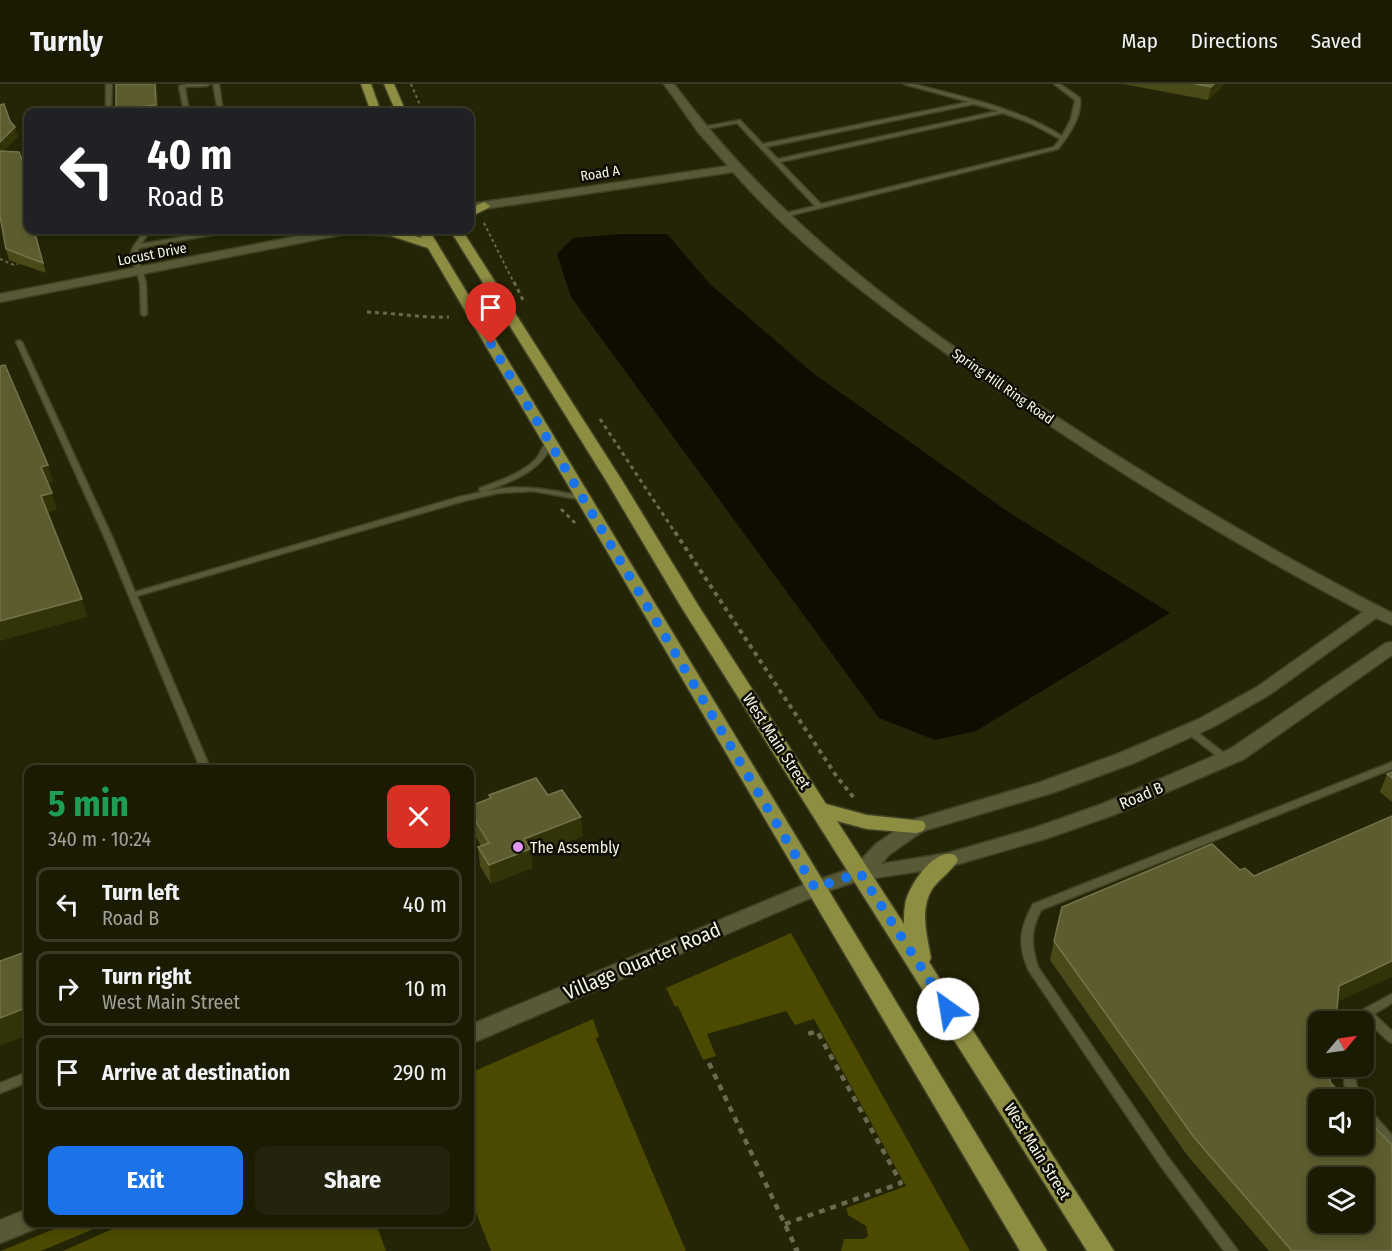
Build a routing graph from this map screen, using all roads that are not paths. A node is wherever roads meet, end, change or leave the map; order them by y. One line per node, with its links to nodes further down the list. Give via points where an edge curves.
1 (109, 84): 11 (lane)
2 (207, 84): 9 (lane)
3 (216, 84): 13 (lane)
4 (366, 84): 14 (main road)
5 (389, 84): 15 (main road)
6 (669, 84): 17 (street, Spring Hill Ring Road)
7 (907, 84): 10 (lane)
8 (1057, 84): 18 (lane, via 1078,99)
9 (182, 85): 12 (lane)
10 (972, 103): 16 (lane); 19 (lane)
11 (109, 108)
12 (185, 108)
13 (220, 108)
14 (371, 108)
15 (399, 108)
16 (1001, 112): 18 (lane, via 1042,126); 20 (lane)
17 (701, 128): 19 (lane, via 738,121); 21 (street, Spring Hill Ring Road)
18 (1064, 139): 23 (lane, via 1056,148)
19 (762, 146): 20 (lane)
20 (777, 162): 23 (lane)
21 (731, 163): 22 (street, Road A); 24 (street, Road A); 25 (street, Spring Hill Ring Road)
22 (474, 196)
23 (820, 207): 25 (lane)
24 (476, 210)
25 (784, 215): 42 (street, Spring Hill Ring Road, via 907,318 1050,419 1262,550)
26 (145, 234): 33 (lane)
27 (207, 234): 33 (lane)
28 (326, 234): 34 (street, Locust Drive)
29 (396, 234): 32 (main road)
30 (426, 234): 32 (main road)
31 (462, 234): 48 (main road, West Main Street, via 689,605)
32 (433, 246): 38 (main road)
33 (136, 247): 34 (lane, via 134,254)
34 (141, 272): 35 (street, Locust Drive); 36 (lane)
35 (0, 298)
36 (144, 314)
37 (19, 342): 41 (lane)
38 (549, 442): 39 (main road); 40 (lane, via 546,453 527,470)
39 (583, 498): 40 (lane, via 533,489); 52 (main road)
40 (462, 499): 41 (lane)
41 (133, 595): 46 (lane)
42 (1384, 616): 44 (street, Road B, via 1263,691)
43 (1392, 647): 45 (street, Road B)
44 (1189, 730): 45 (lane); 49 (street, Road B, via 1045,788)
45 (1226, 759): 50 (street, Road B, via 1109,809)
46 (204, 765)
47 (1392, 765): 67 (lane, via 1037,907 1029,921 1024,943 1033,968 1164,1161)
48 (820, 809): 49 (main road, via 867,822); 51 (main road, West Main Street)
49 (916, 826): 51 (street, Road B, via 883,849)
50 (948, 860): 51 (street, Road B); 53 (main road, via 920,887 914,906)
51 (860, 873): 52 (street, Road B); 53 (main road, West Main Street)
52 (815, 888): 57 (street, Village Quarter Road); 65 (main road)
53 (922, 969): 66 (main road, West Main Street)
54 (1392, 998): 55 (lane)
55 (1371, 1011)
56 (1374, 1025): 58 (lane)
57 (474, 1033)
58 (1392, 1038)
59 (24, 1079): 60 (lane)
60 (0, 1088)
61 (1374, 1123): 62 (lane)
62 (1392, 1144)
63 (24, 1222): 64 (street)
64 (0, 1232)
65 (1034, 1251)
66 (1101, 1251)
67 (1232, 1251)

